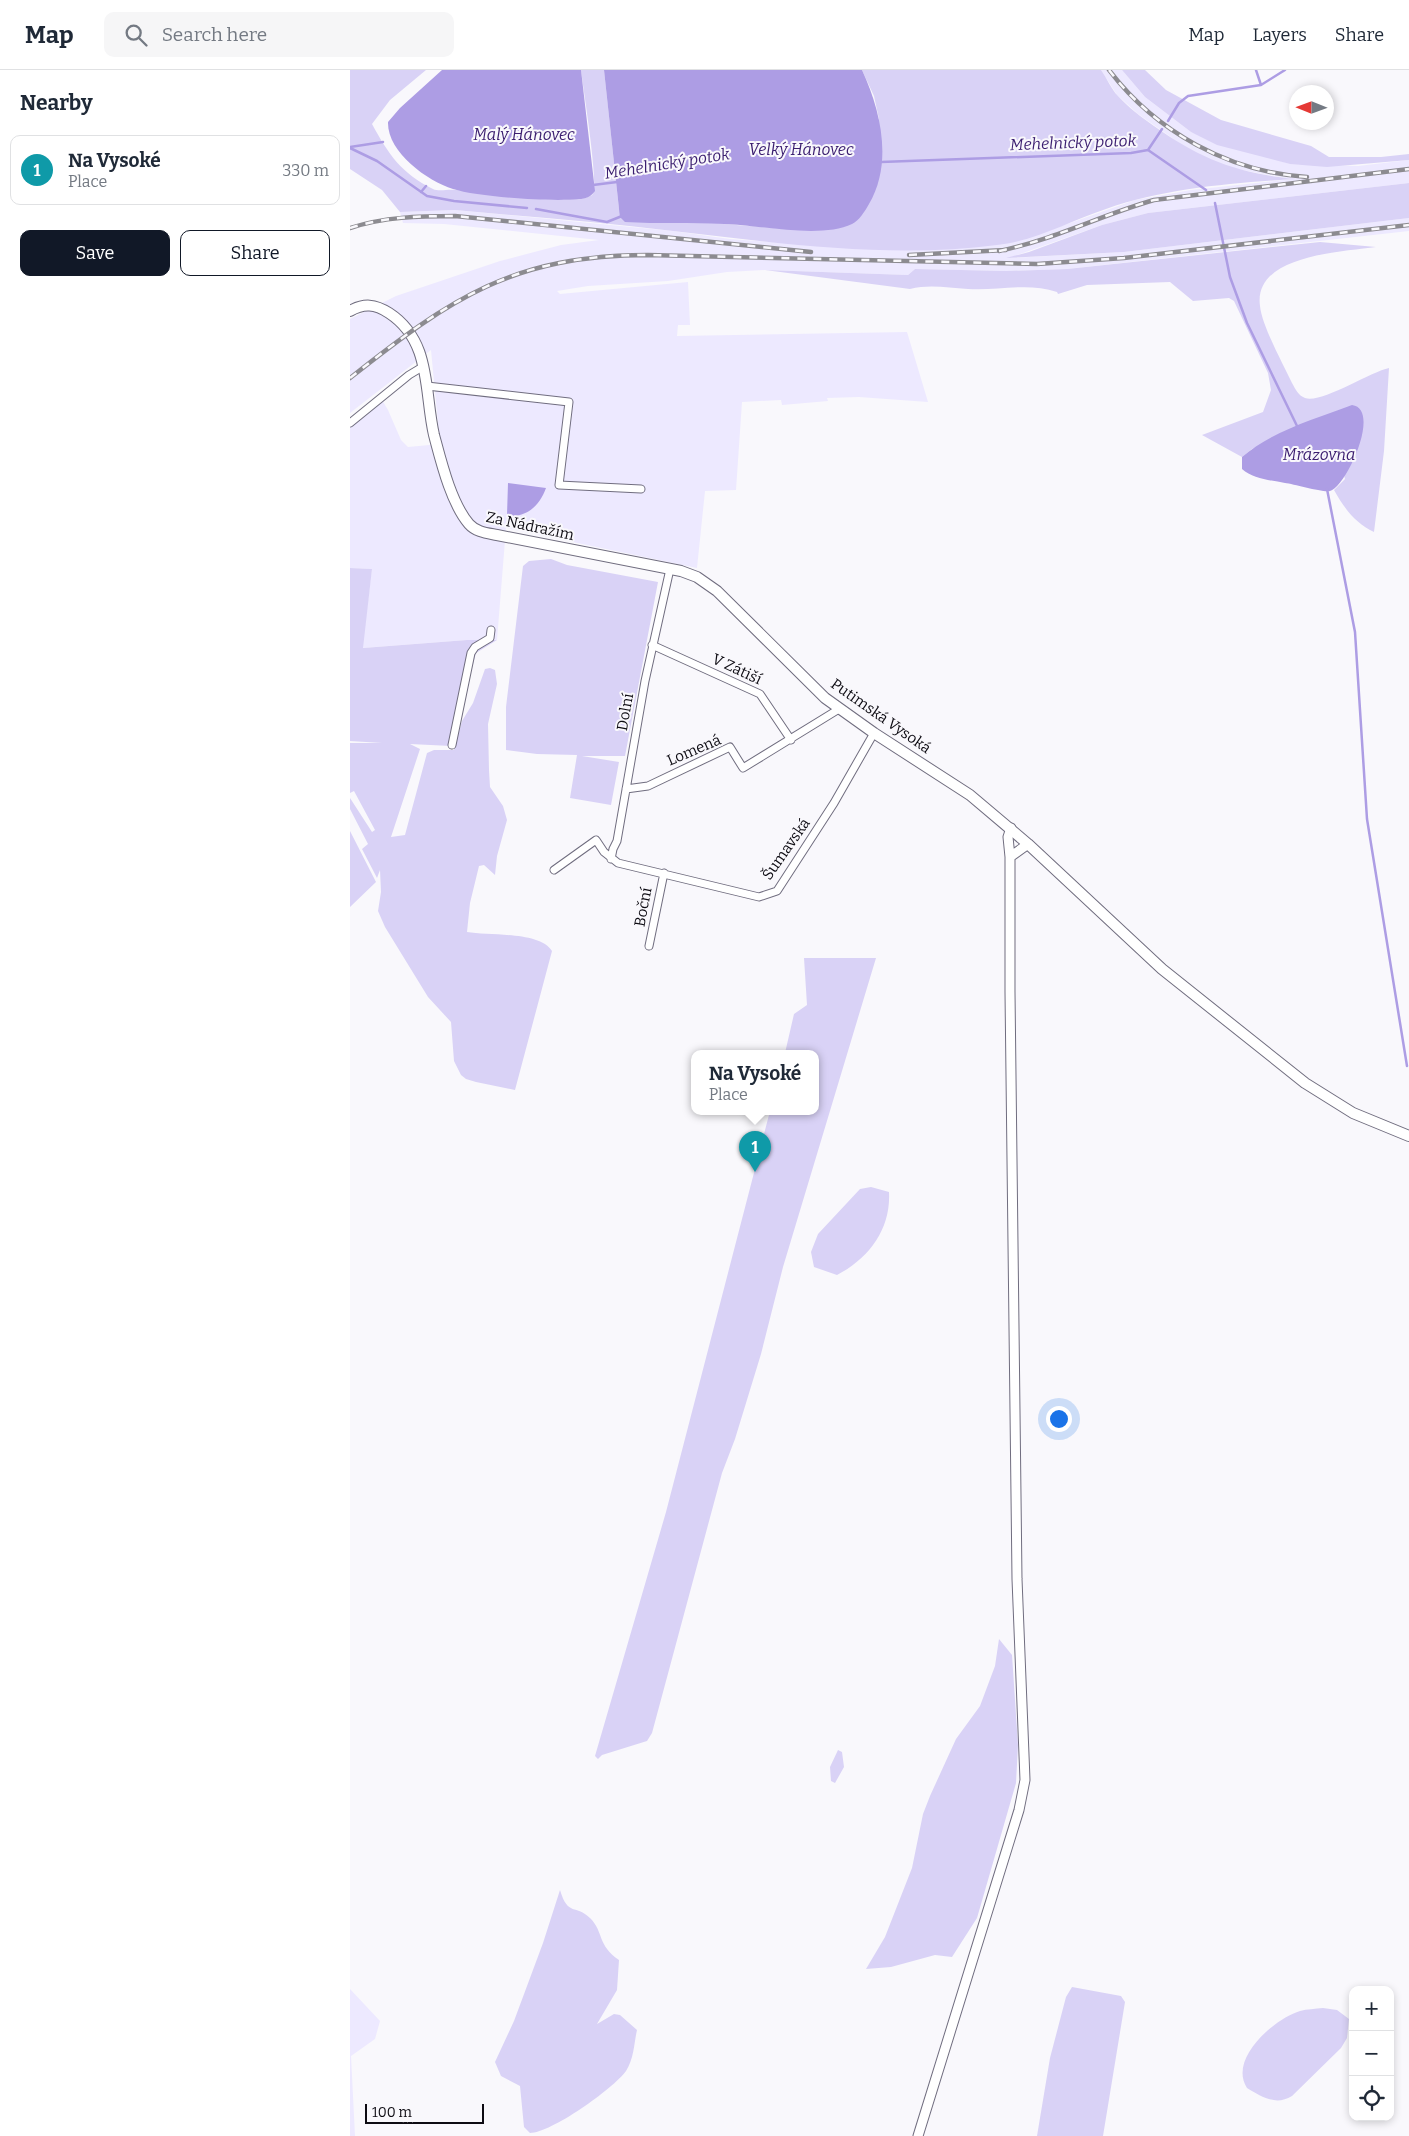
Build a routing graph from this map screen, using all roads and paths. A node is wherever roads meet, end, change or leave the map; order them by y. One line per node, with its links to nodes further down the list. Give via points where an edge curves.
1 (350, 311): 2 (main road, Za Nádražím, via 366,304 385,311 405,328)
2 (424, 366): 3 (main road, Za Nádražím); 4 (street)
3 (427, 386): 5 (street, via 569,402 559,485); 6 (main road, Za Nádražím, via 434,433 449,485 465,518 476,530)
4 (350, 423)
5 (641, 489)
6 (670, 569): 8 (street, Dolní); 9 (main road, Putimská Vysoká, via 690,574 717,591)
7 (491, 630): 12 (street, via 488,641 475,647 471,653)
8 (652, 646): 11 (street, V Zátiší, via 760,694); 13 (street, Dolní)
9 (839, 709): 10 (main road, Putimská Vysoká); 11 (street, Lomená)
10 (874, 734): 14 (main road, Putimská Vysoká, via 947,778); 19 (street, Šumavská, via 777,890 759,897)
11 (791, 740): 13 (street, Lomená, via 744,768 730,747 648,786)
12 (452, 745)
13 (626, 789): 17 (street, Dolní)
14 (1011, 828): 15 (main road, Putimská Vysoká); 16 (street, via 1008,836)
15 (1028, 844): 16 (street); 21 (main road, Putimská Vysoká, via 1162,969 1305,1083 1353,1113)
16 (1010, 857): 22 (street, via 1017,1578 1026,1774 1019,1810)
17 (611, 859): 18 (street, via 596,840); 19 (street, Šumavská)
18 (554, 870)
19 (664, 873): 20 (street, Boční)
20 (649, 946)
21 (1409, 1136)
22 (918, 2136)

